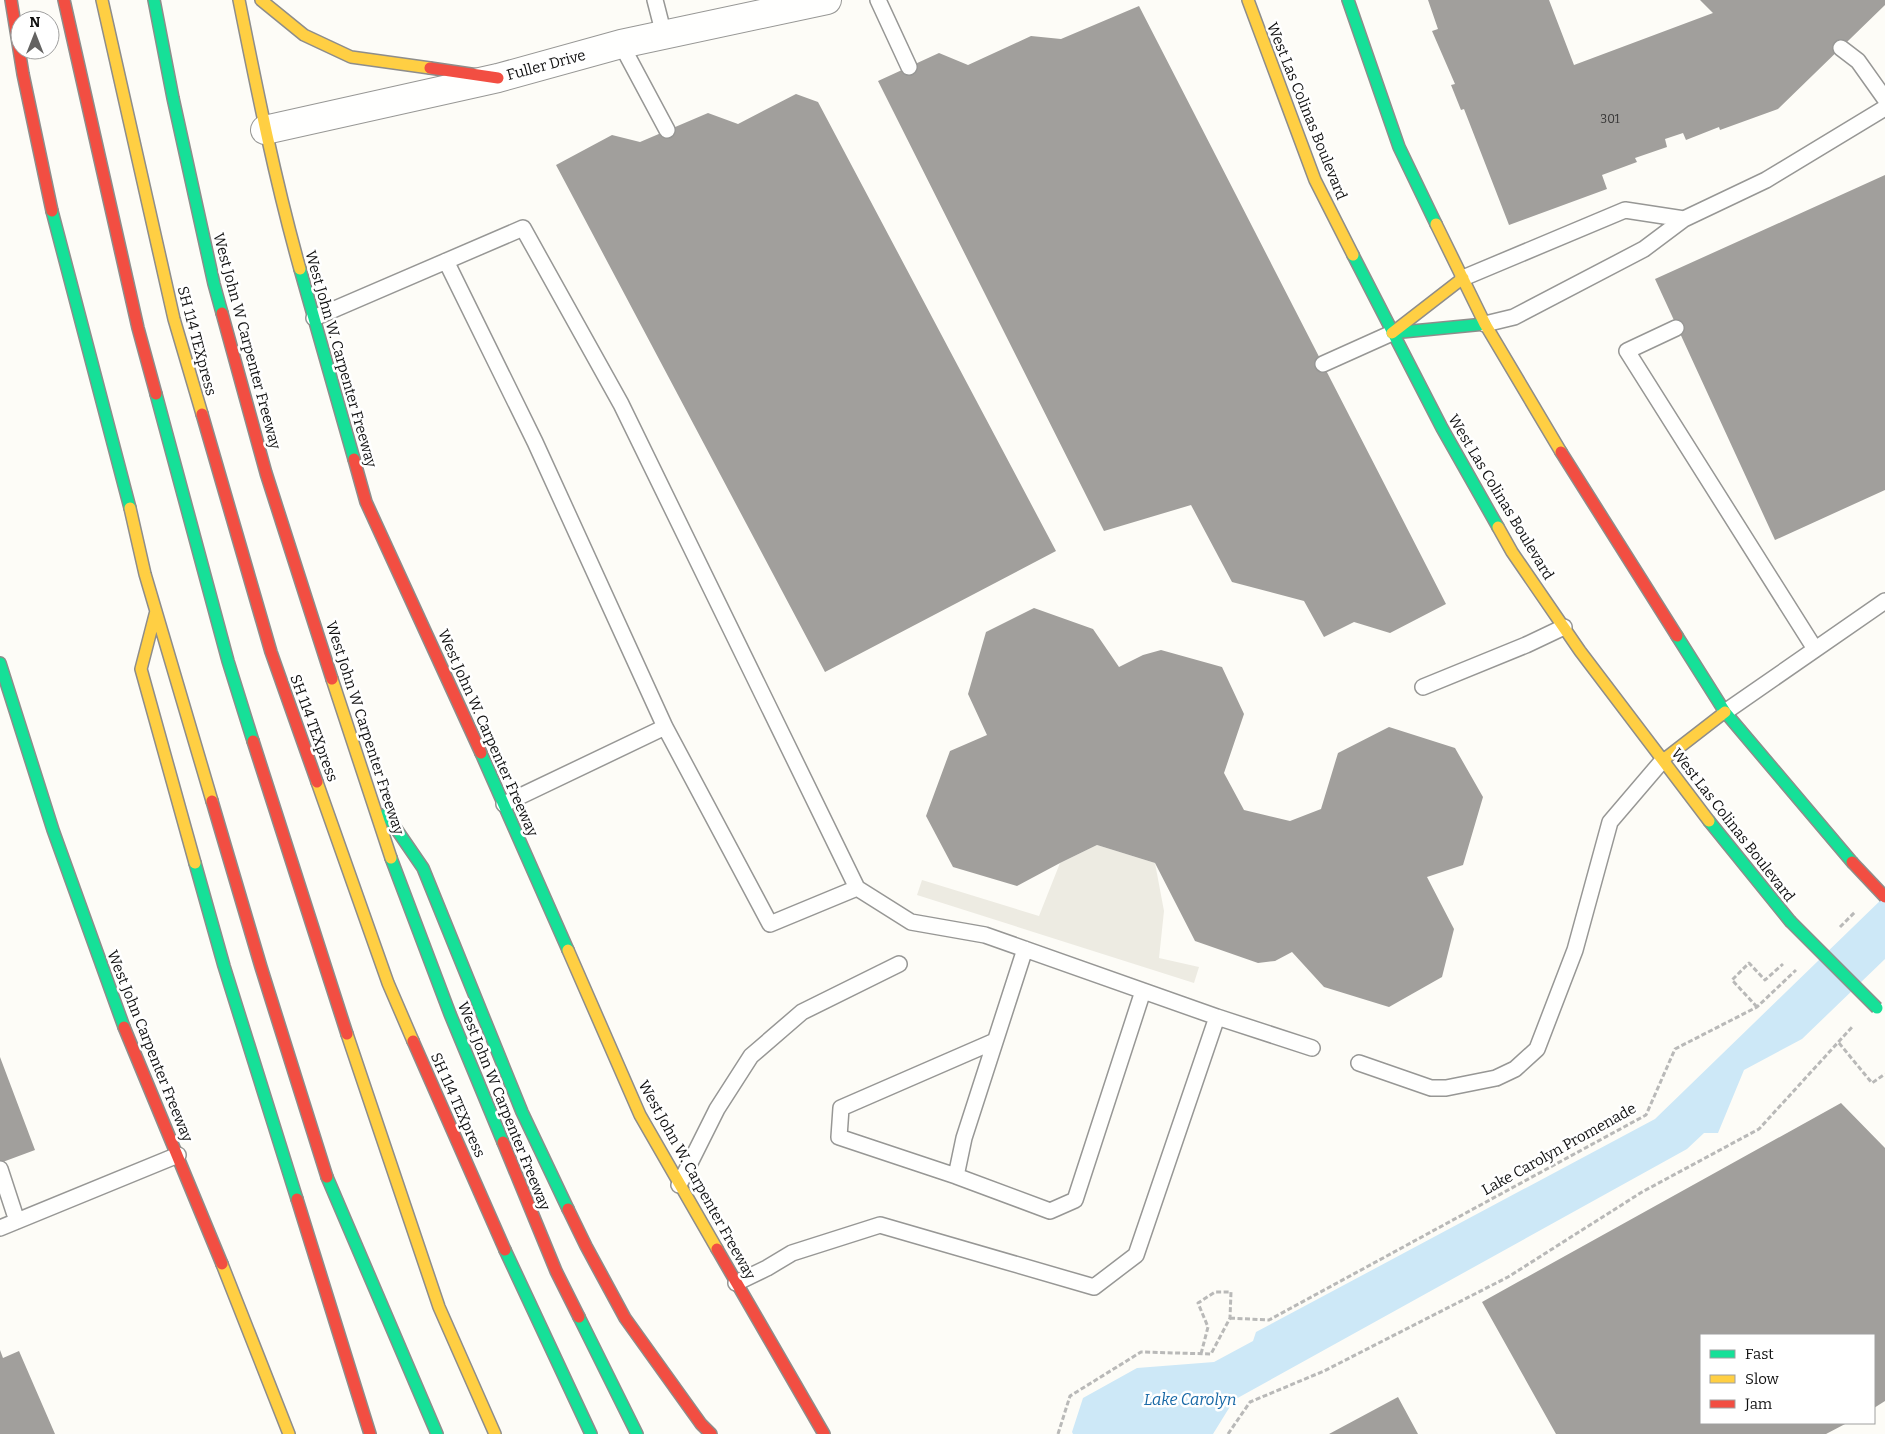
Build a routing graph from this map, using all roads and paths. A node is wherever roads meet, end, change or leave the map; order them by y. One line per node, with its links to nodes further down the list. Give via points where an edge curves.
1 (11, 0): 30 (main road, via 23,74 58,238 145,574)
2 (64, 0): 68 (main road, via 138,328 228,661 334,995 439,1307)
3 (102, 0): 69 (main road, SH 114 TEXpress, via 174,319 271,652 388,982)
4 (154, 0): 38 (main road, West John W Carpenter Freeway, via 217,293 266,473)
5 (239, 0): 19 (main road, West John W. Carpenter Freeway)
6 (260, 0): 16 (main road, via 304,35 351,57)
7 (655, 0): 12 (lane)
8 (827, 0): 12 (street, Fuller Drive)
9 (878, 0): 15 (lane)
10 (1248, 0): 27 (main road, West Las Colinas Boulevard, via 1315,180)
11 (1348, 0): 23 (main road, via 1399,147)
12 (664, 35): 13 (street, Fuller Drive)
13 (621, 44): 16 (street, Fuller Drive); 20 (lane)
14 (1841, 48): 17 (lane, via 1858,61)
15 (909, 67)
16 (498, 78): 19 (street, Fuller Drive)
17 (1885, 99)
18 (1885, 108): 21 (lane, via 1766,180)
19 (265, 130): 24 (main road, West John W. Carpenter Freeway)
20 (666, 130)
21 (1684, 219): 23 (lane, via 1625,210); 25 (lane, via 1644,250 1514,317)
22 (446, 261): 24 (lane); 36 (lane, via 535,442); 40 (lane, via 523,228 620,404)
23 (1463, 278): 25 (main road); 27 (main road)
24 (314, 318): 39 (main road, West John W. Carpenter Freeway, via 366,502)
25 (1485, 324): 27 (main road); 35 (main road, via 1549,433)
26 (1676, 328): 32 (lane, via 1627,351)
27 (1392, 333): 28 (lane); 31 (main road, West Las Colinas Boulevard, via 1512,552)
28 (1323, 364)
29 (1885, 602): 32 (lane)
30 (157, 609): 66 (main road, via 141,669 224,966); 67 (main road, via 261,967 330,1186)
31 (1564, 627): 34 (lane); 37 (main road, West Las Colinas Boulevard)
32 (1815, 649): 35 (lane)
33 (0, 663): 56 (main road, West John Carpenter Freeway, via 53,830 116,1005)
34 (1423, 687)
35 (1725, 712): 37 (main road); 41 (main road, bridge)
36 (665, 727): 39 (lane); 40 (lane, via 770,924)
37 (1663, 760): 50 (main road, West Las Colinas Boulevard, bridge, via 1790,921); 54 (lane, via 1610,822 1575,950 1537,1049 1515,1068 1496,1078 1446,1088 1431,1088)
38 (367, 786): 70 (main road, West John W Carpenter Freeway, via 402,890 450,1014 556,1271); 71 (main road, via 423,868 522,1112 586,1246 625,1318)
39 (504, 804): 59 (main road, West John W. Carpenter Freeway, via 640,1115)
40 (857, 888): 44 (lane, via 911,922 985,935)
41 (1885, 897)
42 (1857, 911): 43 (path)
43 (1835, 932)
44 (1025, 949): 48 (lane); 52 (lane)
45 (899, 964): 59 (lane, via 802,1012 752,1056 717,1109)
46 (1783, 964): 49 (path, via 1765,980 1749,963 1732,980)
47 (1800, 966): 49 (path, Lake Carolyn Promenade)
48 (1143, 991): 51 (lane); 58 (lane, via 1074,1200 1050,1211)
49 (1757, 1007): 63 (path, Lake Carolyn Promenade, via 1675,1049 1646,1115 1268,1320)
50 (1881, 1012)
51 (1217, 1017): 53 (lane); 62 (lane, via 1136,1255 1094,1287 880,1225 792,1253)
52 (995, 1041): 58 (lane, via 964,1138); 58 (lane, via 841,1108 839,1136)
53 (1312, 1048)
54 (1359, 1064)
55 (1885, 1074): 74 (path, via 1872,1083 1839,1043 1758,1129 1642,1192 1508,1277 1324,1371 1250,1402)
56 (178, 1155): 60 (lane); 65 (main road, West John Carpenter Freeway)
57 (0, 1169): 60 (lane)
58 (956, 1176)
59 (679, 1185): 62 (main road, West John W. Carpenter Freeway)
60 (17, 1221): 61 (lane)
61 (0, 1228)
62 (736, 1283): 72 (main road, West John W. Carpenter Freeway)
63 (1230, 1318): 64 (path, via 1211,1354); 64 (path, via 1231,1292 1215,1292 1198,1304 1208,1326)
64 (1201, 1354): 73 (path, via 1141,1352 1070,1396)
65 (289, 1434)
66 (370, 1434)
67 (437, 1434)
68 (495, 1434)
69 (590, 1434)
70 (637, 1434)
71 (711, 1434)
72 (824, 1434)
73 (1058, 1434)
74 (1228, 1434)

